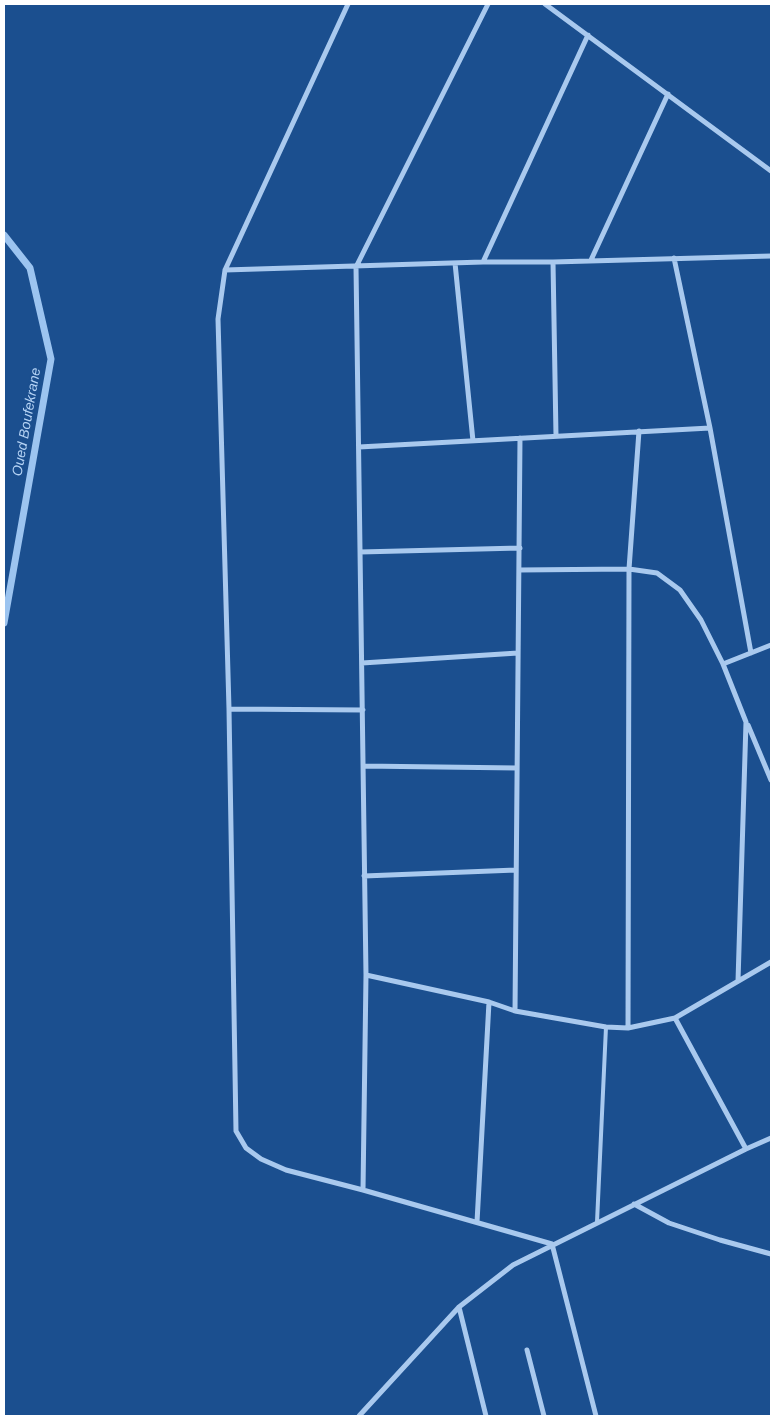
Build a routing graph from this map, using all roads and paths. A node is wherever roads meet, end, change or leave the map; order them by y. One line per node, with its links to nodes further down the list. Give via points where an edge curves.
1 (348, 4): 14 (street)
2 (488, 4): 13 (street)
3 (545, 4): 4 (street)
4 (588, 36): 5 (street); 10 (street)
5 (668, 94): 6 (street); 9 (street)
6 (771, 171)
7 (771, 256): 8 (street)
8 (674, 258): 9 (street); 15 (street)
9 (591, 260): 11 (street)
10 (483, 262): 11 (street); 12 (street)
11 (553, 262): 17 (street)
12 (455, 263): 13 (street); 19 (street)
13 (356, 267): 14 (street); 20 (street)
14 (225, 270): 30 (street, via 218,319)
15 (710, 428): 16 (street); 27 (street)
16 (640, 431): 17 (street); 23 (street)
17 (556, 436): 18 (street)
18 (520, 438): 19 (street); 21 (street)
19 (473, 440): 20 (street)
20 (359, 447): 22 (street)
21 (520, 548): 22 (street); 24 (street)
22 (360, 552): 28 (street)
23 (629, 568): 24 (street); 29 (street, via 657,573 680,590 701,620); 45 (street)
24 (519, 570): 26 (street)
25 (771, 645): 27 (street)
26 (518, 652): 28 (street); 34 (street)
27 (751, 653): 29 (street)
28 (362, 663): 31 (street)
29 (723, 664): 32 (street)
30 (229, 709): 31 (street); 48 (street, via 236,1131 246,1148 261,1159 286,1170)
31 (362, 710): 33 (street)
32 (746, 722): 35 (street); 40 (street)
33 (363, 766): 34 (street); 37 (street)
34 (517, 768): 36 (street)
35 (771, 780)
36 (516, 870): 37 (street); 42 (street)
37 (364, 876): 39 (street)
38 (771, 963): 40 (street)
39 (366, 975): 41 (street); 48 (street)
40 (738, 981): 43 (street)
41 (489, 1002): 42 (street); 50 (street)
42 (515, 1011): 44 (street)
43 (675, 1018): 45 (street); 47 (street)
44 (606, 1027): 45 (street); 51 (lane)
45 (628, 1028)
46 (771, 1138): 47 (street)
47 (746, 1148): 49 (street)
48 (363, 1190): 50 (street)
49 (634, 1204): 51 (street); 53 (street, via 669,1223)
50 (476, 1222): 52 (street)
51 (597, 1222): 52 (street)
52 (552, 1244): 54 (street, via 513,1265); 59 (street)
53 (771, 1254)
54 (459, 1306): 56 (street); 57 (street)
55 (527, 1350): 58 (street)
56 (359, 1416)
57 (486, 1416)
58 (544, 1416)
59 (596, 1416)

